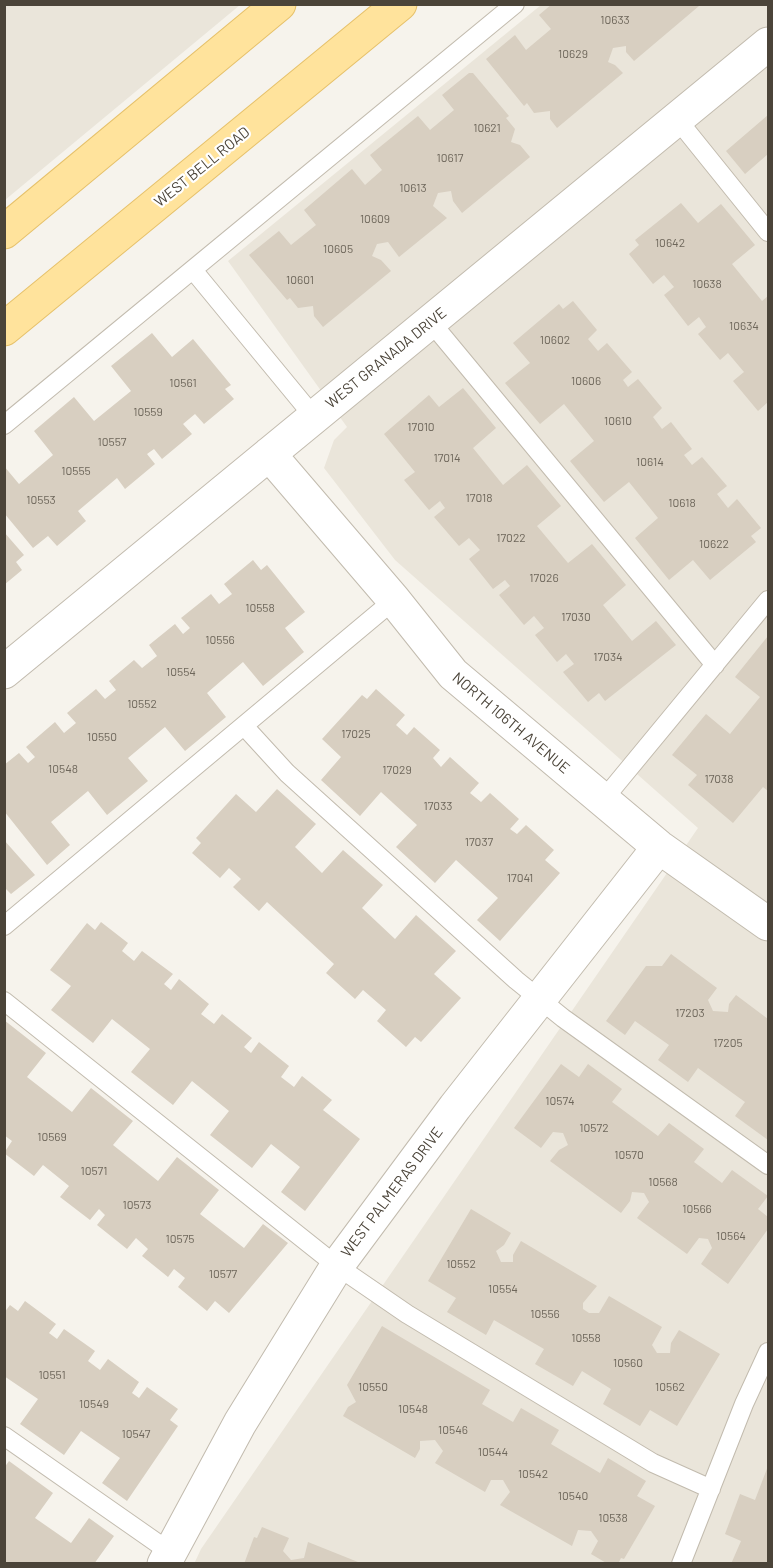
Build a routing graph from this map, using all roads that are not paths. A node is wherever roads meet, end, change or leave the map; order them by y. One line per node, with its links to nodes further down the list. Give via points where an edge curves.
1 (279, 4): 6 (main road)
2 (400, 4): 10 (main road, WEST BELL ROAD)
3 (515, 4): 8 (lane)
4 (768, 44): 5 (street, WEST GRANADA DRIVE)
5 (677, 119): 7 (lane); 9 (street, WEST GRANADA DRIVE)
6 (4, 232)
7 (768, 232)
8 (193, 270): 11 (lane); 12 (lane)
9 (430, 321): 11 (street, WEST GRANADA DRIVE); 16 (lane)
10 (4, 329)
11 (314, 417): 13 (street, WEST GRANADA DRIVE)
12 (4, 425)
13 (269, 454): 14 (street, NORTH 106TH AVENUE); 17 (street, WEST GRANADA DRIVE)
14 (394, 600): 18 (lane); 19 (street, NORTH 106TH AVENUE, via 453,674)
15 (768, 600): 16 (lane)
16 (715, 665): 19 (lane)
17 (4, 672)
18 (244, 726): 22 (lane); 23 (lane, via 287,773)
19 (603, 800): 20 (street, NORTH 106TH AVENUE)
20 (659, 847): 21 (street, NORTH 106TH AVENUE); 23 (street, WEST PALMERAS DRIVE)
21 (768, 924)
22 (4, 926)
23 (541, 1000): 25 (lane); 26 (street, WEST PALMERAS DRIVE, via 455,1107)
24 (4, 1001): 26 (lane)
25 (768, 1165)
26 (337, 1266): 29 (lane, via 407,1314 653,1463); 30 (street, WEST PALMERAS DRIVE, via 240,1424)
27 (768, 1352): 29 (lane)
28 (4, 1437): 30 (lane)
29 (711, 1489): 31 (lane)
30 (167, 1558)
31 (681, 1563)

